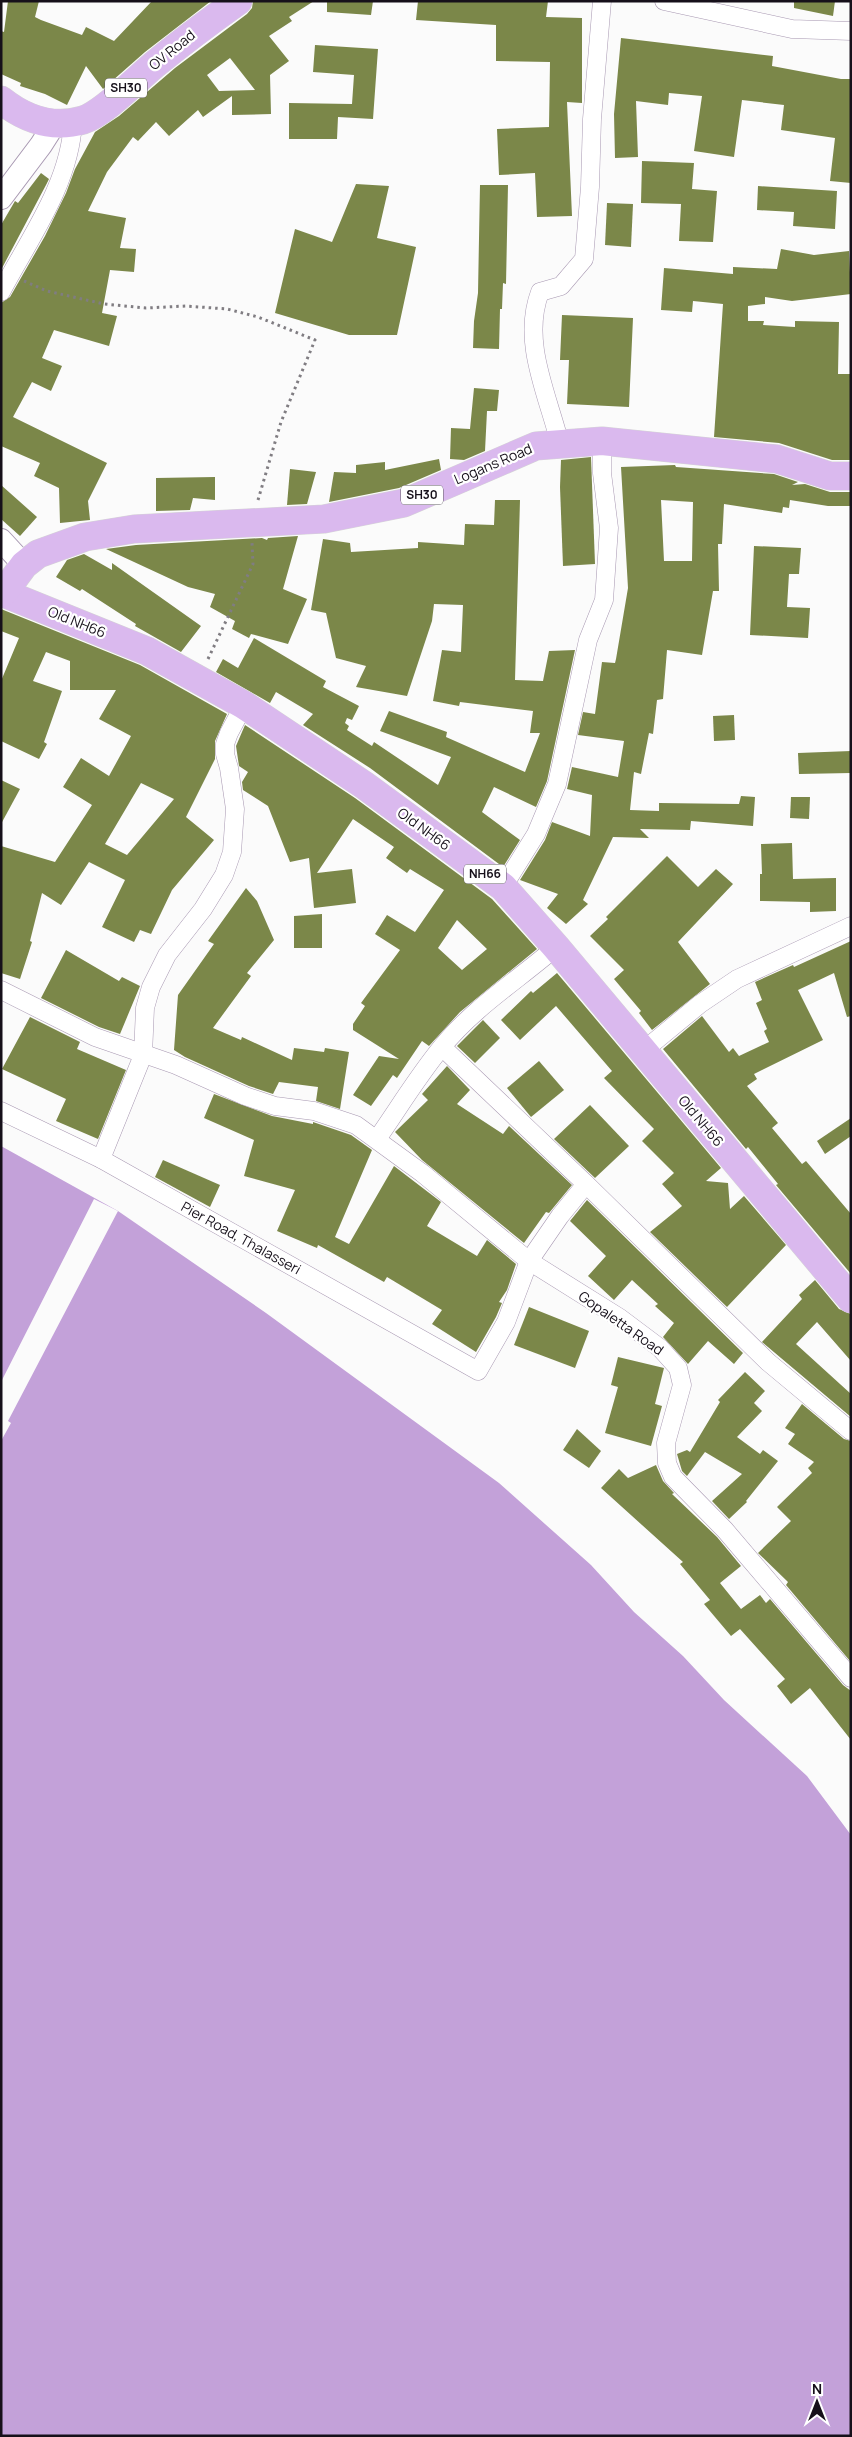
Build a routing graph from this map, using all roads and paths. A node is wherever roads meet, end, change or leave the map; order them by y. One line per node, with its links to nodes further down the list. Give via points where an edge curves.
1 (238, 1): 6 (main road, OV Road / SH30, via 85,120)
2 (602, 1): 10 (street, via 584,259 561,286 540,292 533,309 533,352)
3 (664, 1): 4 (street, via 792,29)
4 (851, 31)
5 (1, 100): 6 (main road, via 33,120)
6 (64, 122): 7 (street, via 41,145); 8 (street, via 72,143 56,191)
7 (1, 198)
8 (5, 285): 12 (path, via 26,281 61,295 104,304 227,309 258,317 315,340 264,473)
9 (602, 441): 10 (main road, Logans Road / SH30); 11 (main road, Logans Road / SH30, via 777,459 830,476); 18 (street, via 602,473 609,528 604,600 588,640 556,784 536,834)
10 (560, 444): 12 (main road, Logans Road / SH30, via 536,446 404,503 324,519)
11 (851, 476)
12 (252, 524): 14 (main road, Logans Road / SH30, via 134,529 85,537 38,554); 16 (path, via 253,564)
13 (1, 540): 14 (street)
14 (24, 565): 15 (main road, Logans Road / SH30)
15 (2, 592): 16 (main road, Old NH66 / NH66, via 146,651)
16 (198, 679): 17 (main road, Old NH66 / NH66)
17 (244, 705): 18 (main road, Old NH66 / NH66, via 364,785); 24 (street, via 229,733 225,754 235,809 232,852 224,874 203,909 167,955 151,987 145,1008)
18 (503, 887): 20 (main road, Old NH66 / NH66)
19 (851, 926): 23 (street, via 737,979 700,1004)
20 (556, 947): 22 (street, via 493,996); 23 (main road, Old NH66 / NH66)
21 (1, 990): 24 (street, Gopaletta Road, via 95,1036)
22 (442, 1047): 26 (street); 28 (street)
23 (643, 1051): 30 (main road, Old NH66 / NH66)
24 (143, 1055): 26 (street, Gopaletta Road, via 176,1065 275,1106 314,1111 356,1125); 27 (street)
25 (1, 1111): 27 (street, Pier Road, Thalasseri)
26 (377, 1139): 29 (street, Gopaletta Road)
27 (100, 1159): 29 (street, Pier Road, Thalasseri, via 478,1371 506,1322)
28 (586, 1184): 29 (street); 31 (street, via 768,1362)
29 (529, 1261): 32 (street, Gopaletta Road, via 620,1318 672,1360 678,1368 682,1385 666,1443 666,1464 673,1477 725,1530)
30 (851, 1298)
31 (851, 1431)
32 (851, 1678)

